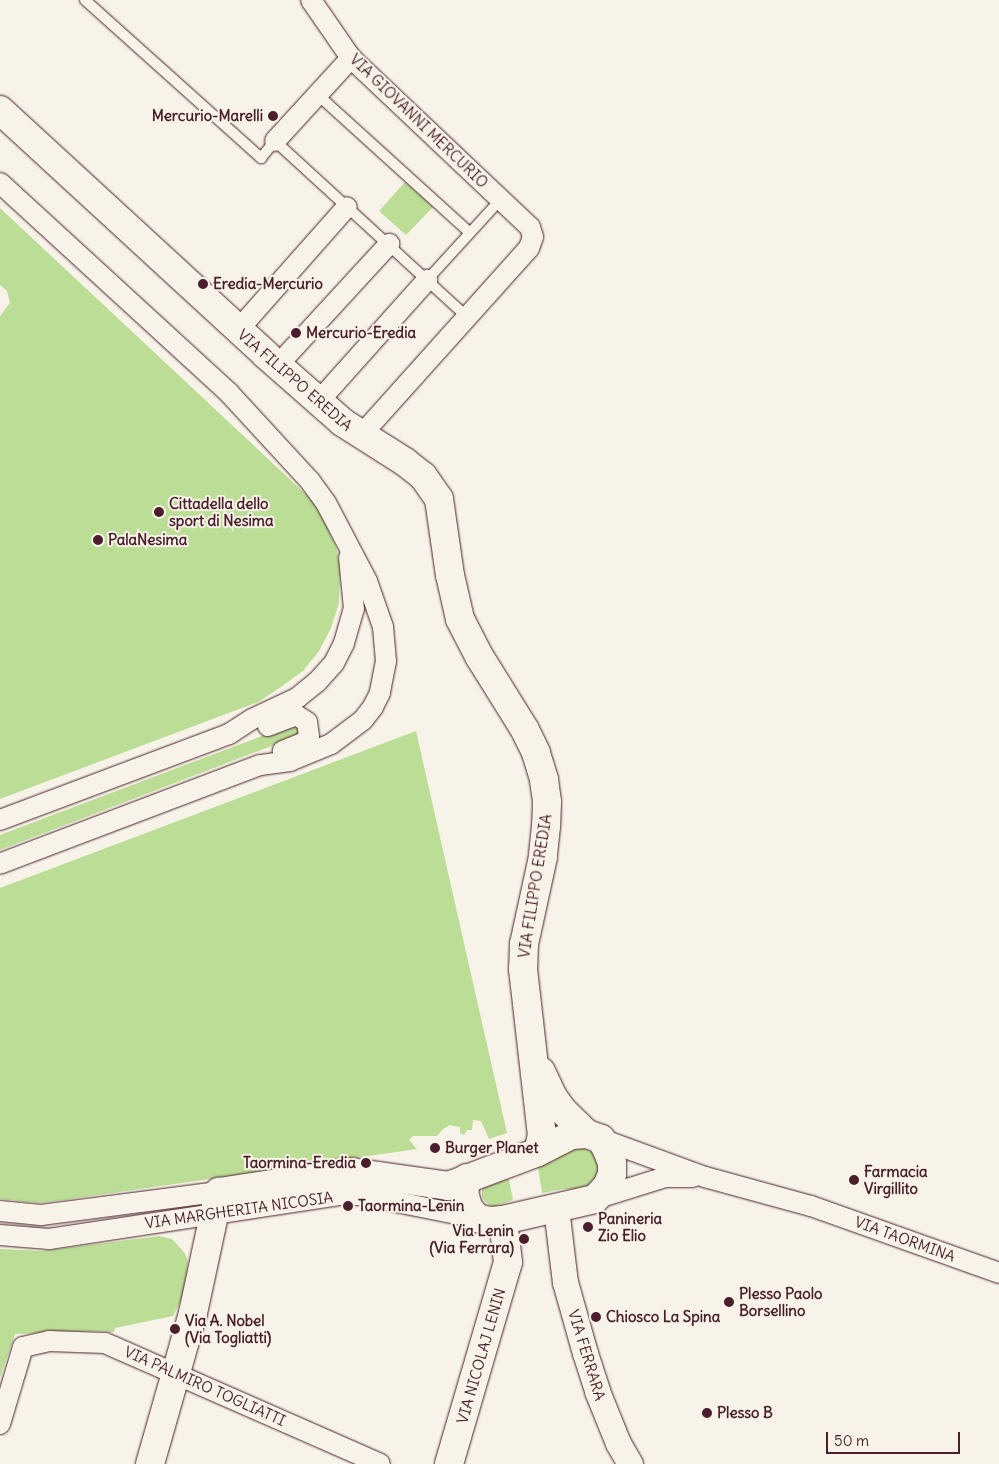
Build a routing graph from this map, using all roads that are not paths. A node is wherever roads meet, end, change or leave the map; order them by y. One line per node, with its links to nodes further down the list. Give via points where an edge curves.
1 (85, 0): 6 (lane, via 261,158)
2 (311, 0): 3 (street, VIA GIOVANNI MERCURIO)
3 (351, 58): 4 (street); 8 (street, VIA GIOVANNI MERCURIO)
4 (318, 95): 6 (street); 10 (lane)
5 (0, 110): 14 (main road, VIA FILIPPO EREDIA)
6 (275, 141): 9 (lane)
7 (0, 183): 18 (street, via 265,431 326,503)
8 (500, 200): 10 (lane); 13 (street, VIA GIOVANNI MERCURIO, via 530,227 533,236 529,248)
9 (347, 207): 11 (lane); 14 (street)
10 (470, 232): 12 (lane)
11 (389, 244): 12 (lane); 15 (street)
12 (427, 280): 13 (lane); 16 (street)
13 (467, 317): 17 (street)
14 (238, 330): 15 (main road, VIA FILIPPO EREDIA)
15 (278, 366): 16 (main road, VIA FILIPPO EREDIA)
16 (318, 402): 17 (main road, VIA FILIPPO EREDIA)
17 (361, 435): 23 (main road, VIA FILIPPO EREDIA, via 423,476 439,499 460,618 479,656 525,730 544,780 546,834 522,968)
18 (347, 545): 19 (street, via 354,609 334,664 297,698); 20 (street, via 366,581 383,627 386,662 380,693 363,720 331,744 290,761)
19 (229, 734): 20 (street, via 256,731 296,715 303,718 310,730 305,742); 21 (street)
20 (260, 765): 22 (street)
21 (0, 820)
22 (0, 864)
23 (532, 1044): 24 (main road, via 552,1095 563,1111); 25 (main road, via 542,1134)
24 (594, 1137): 25 (main road, VIA MARGHERITA NICOSIA, via 572,1135); 26 (street); 28 (main road, via 612,1163 607,1186)
25 (538, 1152): 27 (main road, VIA MARGHERITA NICOSIA)
26 (706, 1177): 28 (street, via 665,1177); 34 (street, VIA TAORMINA, via 811,1206)
27 (468, 1178): 29 (main road, VIA MARGHERITA NICOSIA, via 448,1186 370,1173 335,1173); 32 (main road, via 464,1192 468,1207)
28 (595, 1199): 30 (main road)
29 (216, 1203): 31 (street, VIA MARGHERITA NICOSIA, via 40,1215); 32 (street, VIA MARGHERITA NICOSIA, via 361,1195); 33 (street, VIA MARGHERITA NICOSIA, via 49,1239); 35 (main road, via 193,1313)
30 (556, 1208): 32 (main road); 40 (street, VIA FERRARA, via 565,1282 591,1372 618,1443)
31 (0, 1211)
32 (490, 1219): 39 (main road, VIA NICOLAJ LENIN, via 506,1248 508,1262)
33 (0, 1235)
34 (999, 1273)
35 (176, 1372): 36 (street, VIA PALMIRO TOGLIATTI, via 105,1342 49,1342 23,1348); 37 (main road); 38 (street, VIA PALMIRO TOGLIATTI)
36 (0, 1424)
37 (150, 1464)
38 (380, 1464)
39 (449, 1464)
40 (630, 1464)

